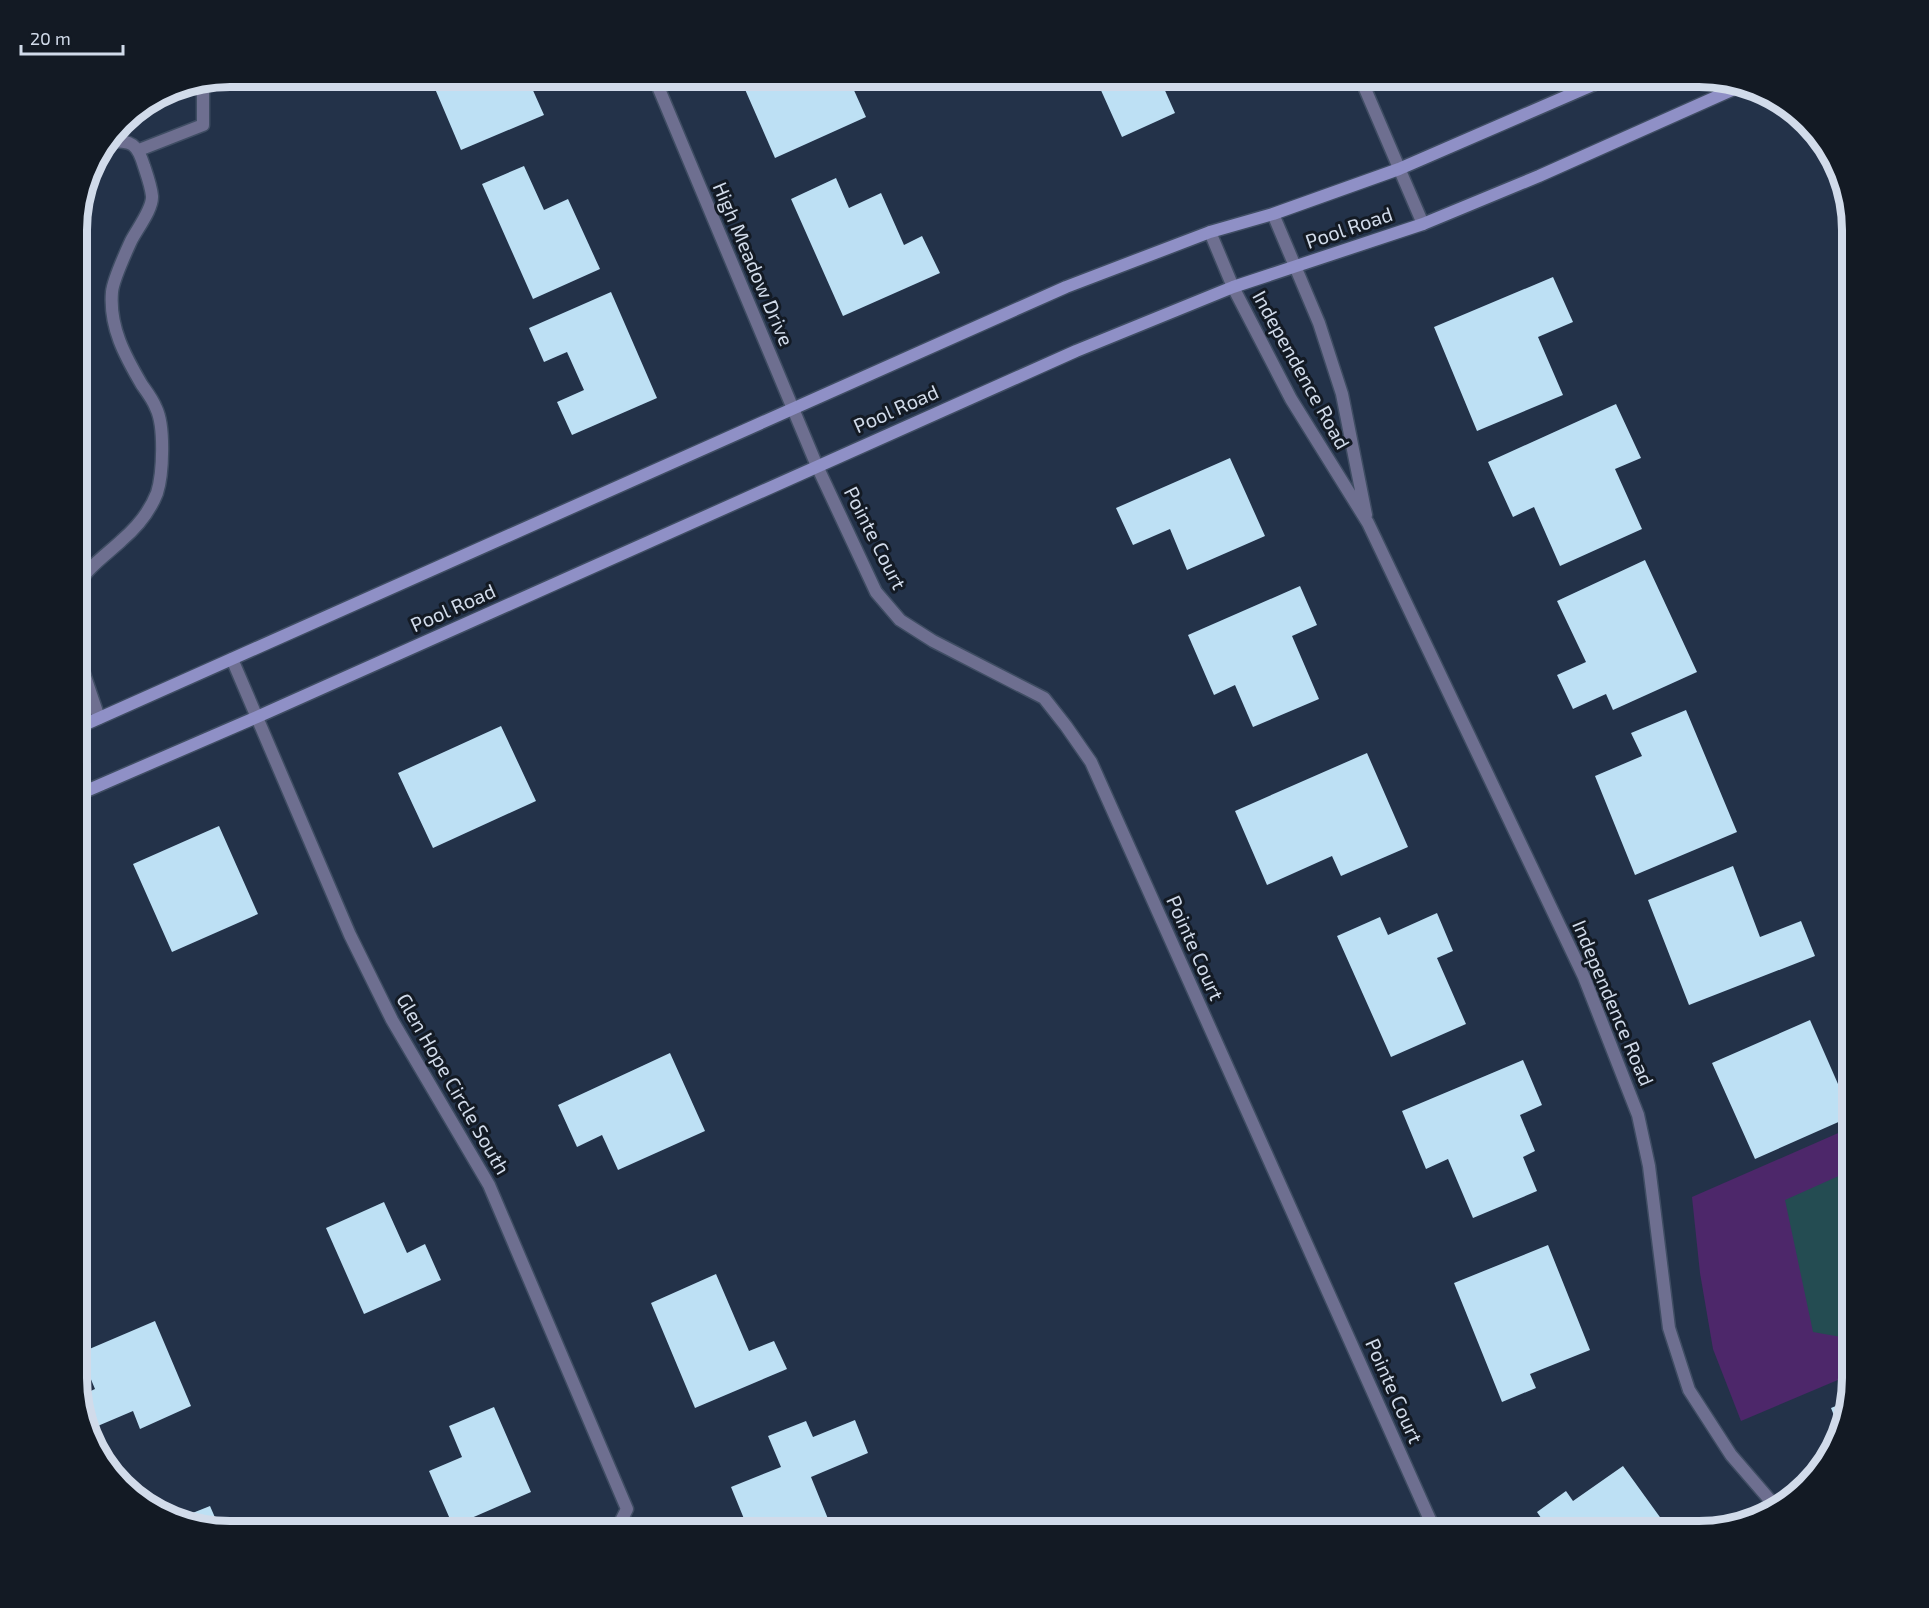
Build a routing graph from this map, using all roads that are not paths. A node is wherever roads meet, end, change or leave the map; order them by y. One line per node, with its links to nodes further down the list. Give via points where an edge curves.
1 (659, 87): 14 (street, High Meadow Drive)
2 (1365, 87): 8 (street)
3 (1586, 87): 8 (main road, Pool Road)
4 (203, 90): 7 (street, via 203,125)
5 (1730, 91): 10 (main road, Pool Road)
6 (119, 141): 7 (street)
7 (139, 150): 17 (street, via 153,198 112,289 111,303 124,354 157,409 162,453 157,493 145,516)
8 (1399, 170): 9 (main road, Pool Road); 10 (street)
9 (1273, 214): 11 (main road, Pool Road); 12 (street, Independence Road)
10 (1423, 224): 12 (main road, Pool Road)
11 (1210, 232): 13 (street, Independence Road); 14 (main road, Pool Road, via 1066,287)
12 (1294, 267): 13 (main road, Pool Road); 16 (street, Independence Road, via 1319,323 1342,394)
13 (1233, 287): 15 (main road, Pool Road, via 1076,351); 16 (street, Independence Road, via 1291,399)
14 (793, 410): 15 (street, High Meadow Drive); 18 (main road, Pool Road)
15 (817, 466): 20 (main road, Pool Road); 26 (street, Pointe Court, via 876,592 900,620 1044,698 1091,762)
16 (1368, 522): 24 (street, Independence Road, via 1584,977 1638,1116 1649,1166 1669,1328 1689,1390 1731,1455)
17 (87, 573)
18 (232, 659): 20 (street, Glen Hope Circle South); 21 (main road, Pool Road)
19 (87, 683): 21 (street)
20 (257, 717): 23 (main road, Pool Road); 25 (street, Glen Hope Circle South, via 350,935 392,1020 489,1185 627,1509)
21 (99, 718): 22 (main road, Pool Road)
22 (87, 723)
23 (87, 791)
24 (1771, 1501)
25 (621, 1521)
26 (1430, 1521)

